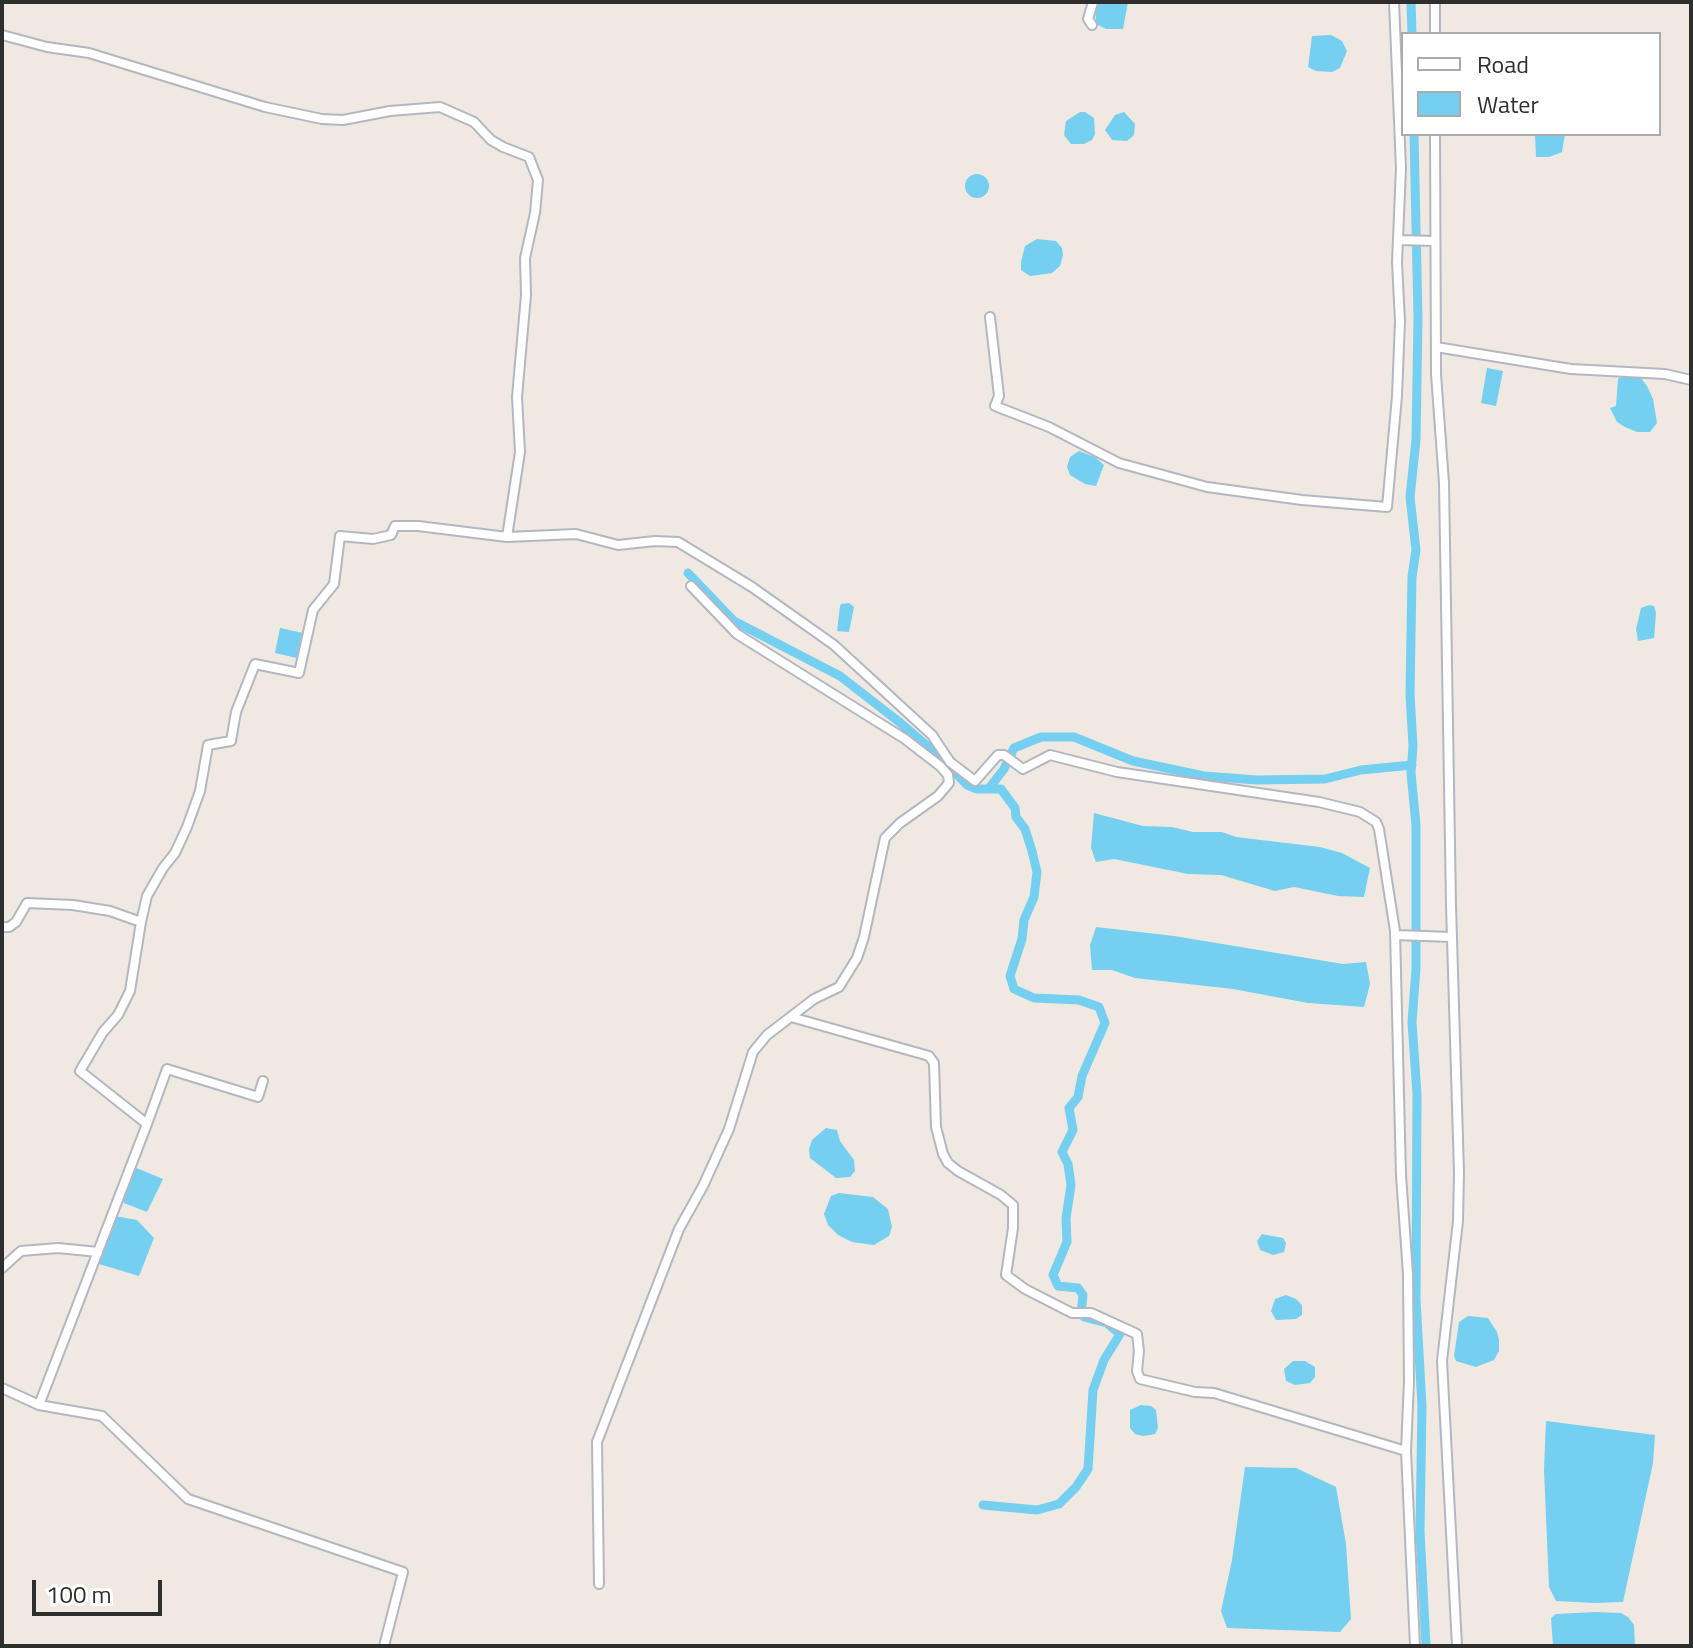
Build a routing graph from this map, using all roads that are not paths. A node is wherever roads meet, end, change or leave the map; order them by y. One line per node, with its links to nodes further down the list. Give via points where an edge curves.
1 (1093, 2): 4 (street, via 1088,19)
2 (1394, 2): 8 (street)
3 (1435, 2): 5 (street)
4 (1092, 25)
5 (1435, 32)
6 (2, 35): 13 (street, via 89,53 322,119 440,107 474,122 503,147 529,157 538,180 525,258 517,397 520,452)
7 (1435, 136): 9 (street)
8 (1399, 240): 9 (street); 10 (street, via 1400,336 1387,507 1207,487 1119,463 995,406 999,396)
9 (1435, 241): 11 (street)
10 (990, 317)
11 (1436, 347): 12 (street, via 1571,369); 18 (street, via 1444,483)
12 (1691, 380)
13 (507, 537): 15 (street, via 418,526 395,526 391,535 373,539 340,536 334,584 313,610 299,673 255,664 231,741 208,745 187,827 147,896); 17 (street, via 576,534 618,545 678,542 834,645 932,735 970,780 979,779 998,755 1023,769 1050,755 1117,772 1360,812 1379,829)
14 (691, 586): 19 (street, via 737,634 905,739 949,779 946,789 885,838 864,937 839,987)
15 (141, 922): 16 (street, via 110,911 27,903 16,922); 21 (street, via 130,991 80,1071)
16 (2, 927)
17 (1397, 935): 18 (street); 26 (street, via 1400,1160 1408,1274)
18 (1452, 937): 30 (street, via 1459,1173 1442,1361)
19 (791, 1017): 26 (street, via 929,1056 934,1063 935,1117 948,1163 1013,1205 1006,1275 1072,1313 1104,1317 1137,1334 1140,1379 1214,1393); 27 (street, via 753,1052 729,1129 679,1229 597,1442)
20 (263, 1081): 21 (street, via 258,1097 167,1069)
21 (147, 1124): 22 (street)
22 (98, 1252): 23 (street, via 21,1251); 25 (street)
23 (2, 1268)
24 (2, 1388): 25 (street)
25 (39, 1405): 28 (street, via 102,1416 188,1499 403,1572)
26 (1406, 1451): 29 (street)
27 (599, 1584)
28 (384, 1646)
29 (1415, 1646)
30 (1457, 1646)

